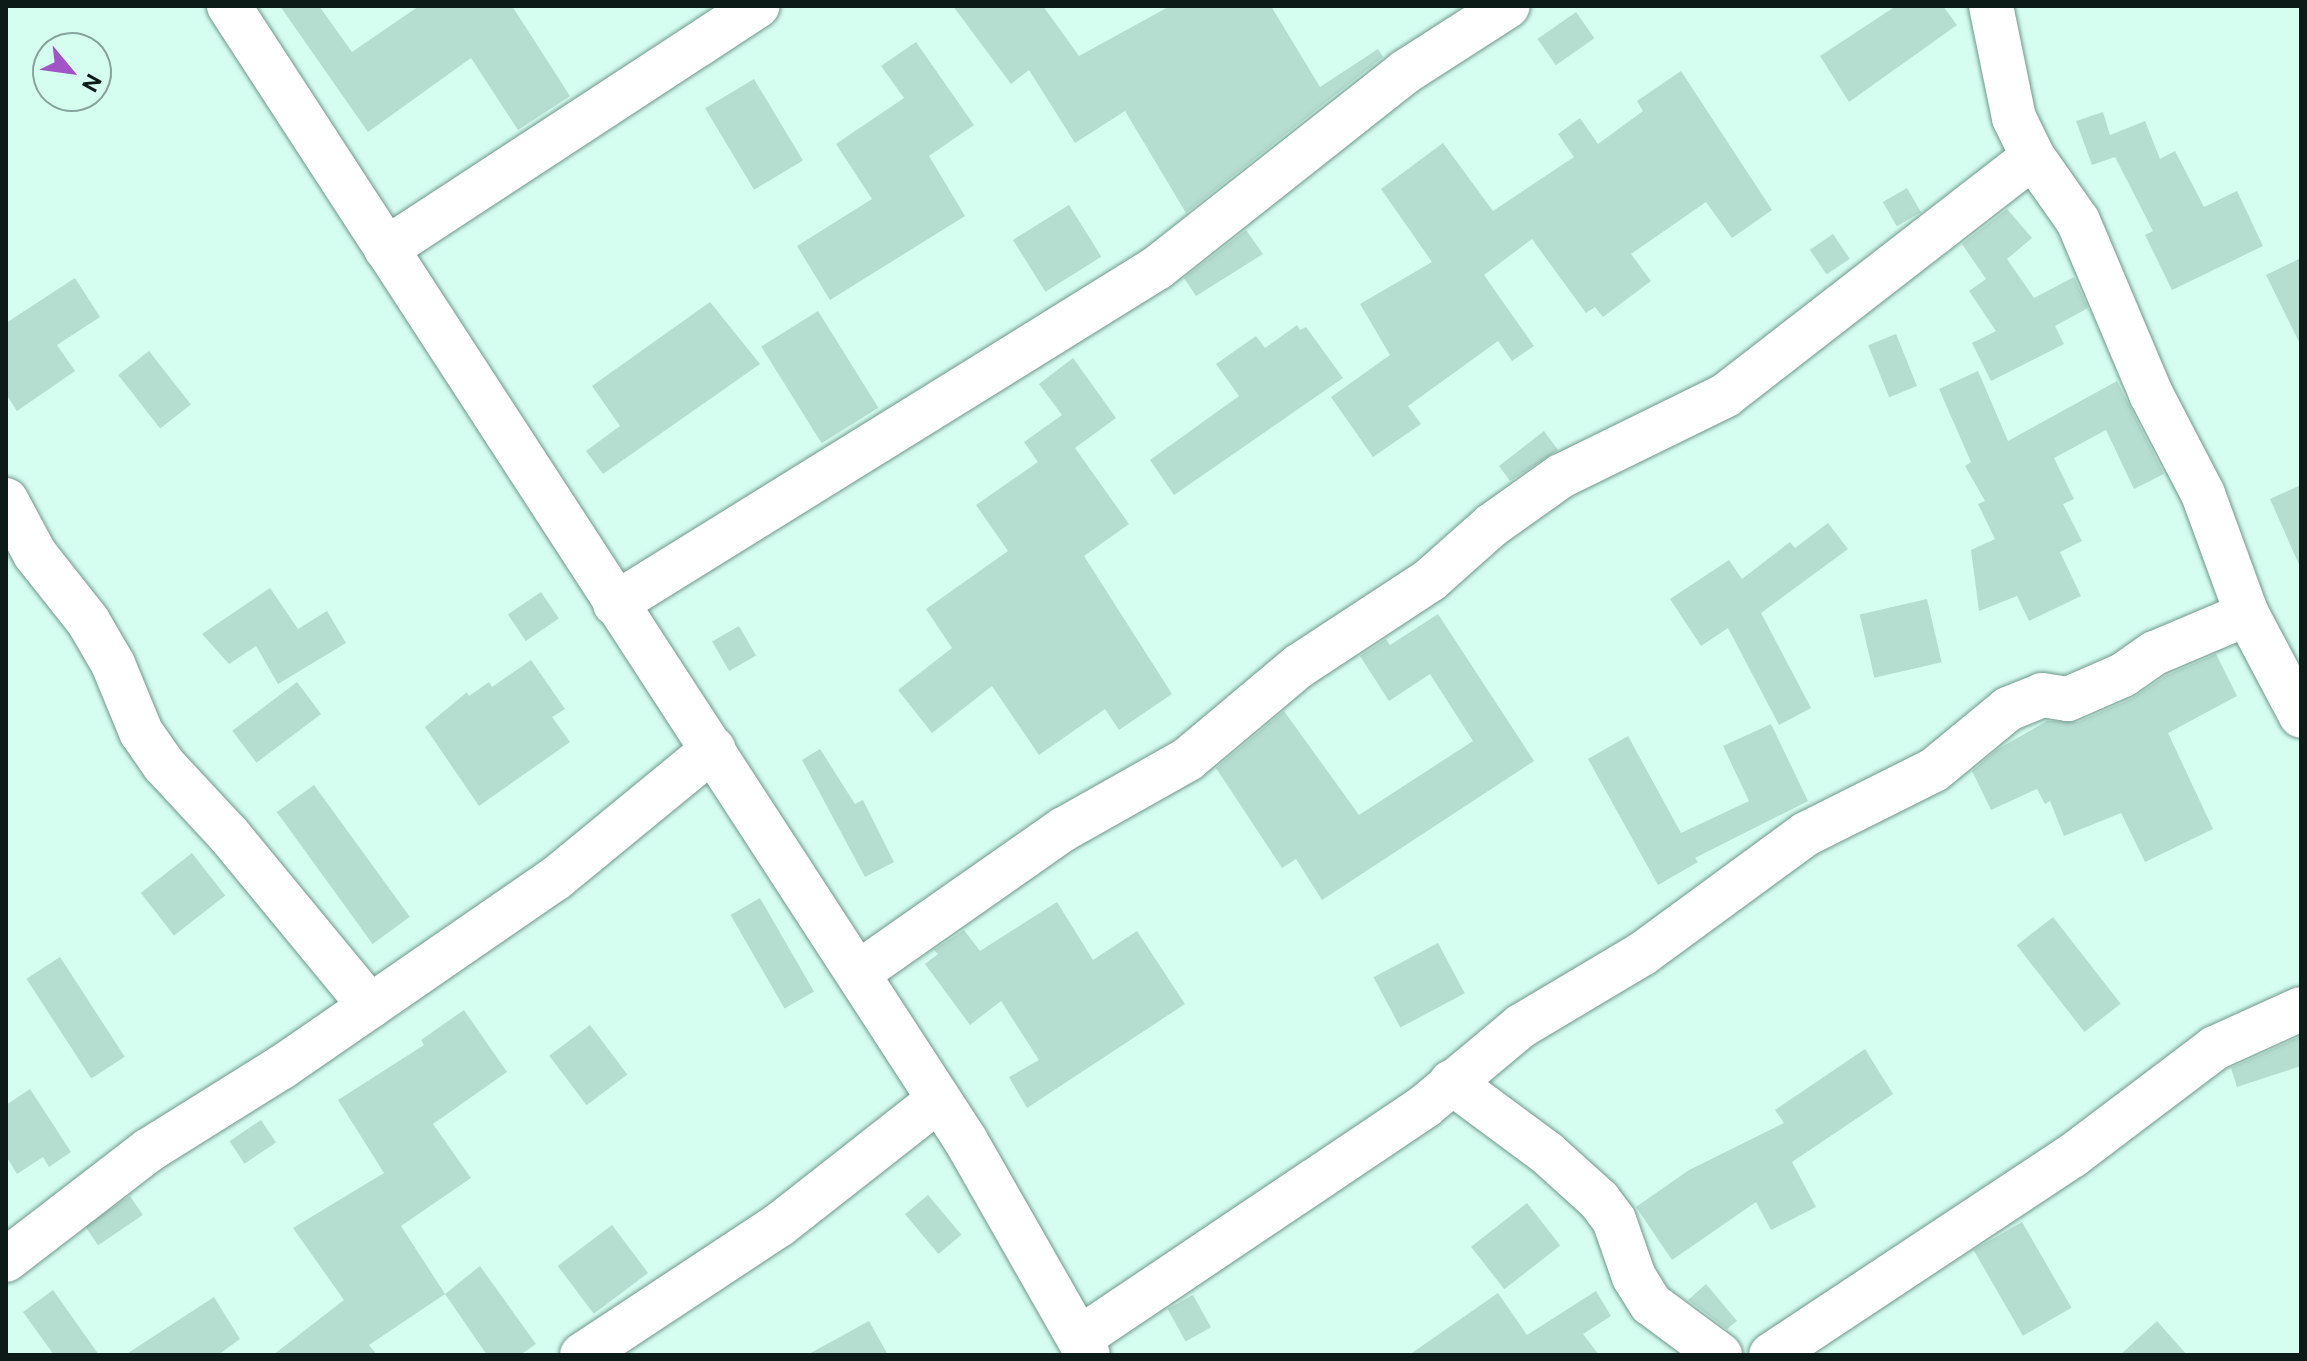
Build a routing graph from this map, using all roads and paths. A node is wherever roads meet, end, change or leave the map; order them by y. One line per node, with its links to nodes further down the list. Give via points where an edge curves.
1 (229, 6): 6 (street)
2 (1508, 6): 8 (street, via 1405,72 1157,268)
3 (1991, 6): 5 (street, via 2014,118)
4 (751, 8): 6 (street)
5 (2033, 157): 9 (street, via 2078,221 2151,394 2203,494); 12 (street, via 1726,395 1561,476 1492,525 1430,580 1299,666 1188,759 1064,829)
6 (386, 249): 8 (street)
7 (6, 500): 13 (street, via 35,554 88,621 113,664 141,732 164,765)
8 (615, 604): 11 (street)
9 (2247, 614): 10 (street); 15 (street, via 2155,653 2123,675 2068,699 2042,695 2008,709 1934,770 1806,834 1642,954 1521,1026)
10 (2301, 716)
11 (713, 749): 12 (street); 13 (street, via 555,879)
12 (858, 973): 16 (street)
13 (370, 1006): 17 (street, via 149,1150)
14 (2301, 1009): 21 (street, via 2215,1048 2072,1156)
15 (1451, 1082): 18 (street, via 1425,1106); 20 (street, via 1547,1153 1599,1200 1614,1220 1634,1277 1651,1304)
16 (936, 1102): 18 (street, via 966,1141); 19 (street, via 779,1225)
17 (9, 1252)
18 (1084, 1347)
19 (582, 1355)
20 (1720, 1355)
21 (1771, 1355)

